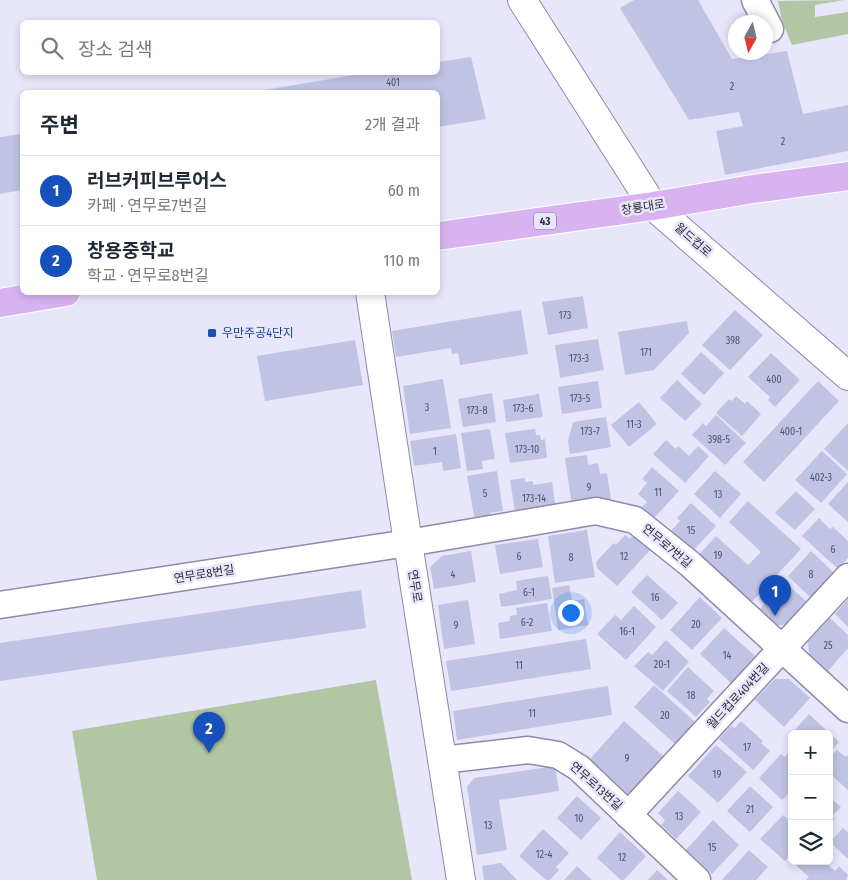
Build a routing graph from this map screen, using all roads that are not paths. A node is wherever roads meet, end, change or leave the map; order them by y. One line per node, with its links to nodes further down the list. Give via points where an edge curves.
1 (522, 0): 5 (street, 월드컵로)
2 (754, 0): 3 (street)
3 (762, 15)
4 (848, 176): 5 (main road, 창룡대로 / 43)
5 (653, 206): 6 (main road, 창룡대로 / 43); 10 (street, 월드컵로)
6 (440, 236)
7 (48, 295): 9 (main road)
8 (370, 295): 11 (street, 연무로)
9 (0, 303)
10 (848, 376)
11 (408, 543): 13 (street, 연무로8번길); 14 (street, 연무로7번길, via 596,510 635,520 690,564); 16 (street, 연무로)
12 (848, 577): 14 (street, 월드컵로404번길)
13 (0, 605)
14 (782, 648): 15 (street, 연무로7번길); 17 (street, 월드컵로404번길)
15 (848, 709)
16 (442, 760): 17 (street, 연무로13번길, via 528,750 558,754 579,768); 18 (street, 연무로)
17 (628, 815): 19 (street, 연무로13번길)
18 (462, 880)
19 (696, 880)

